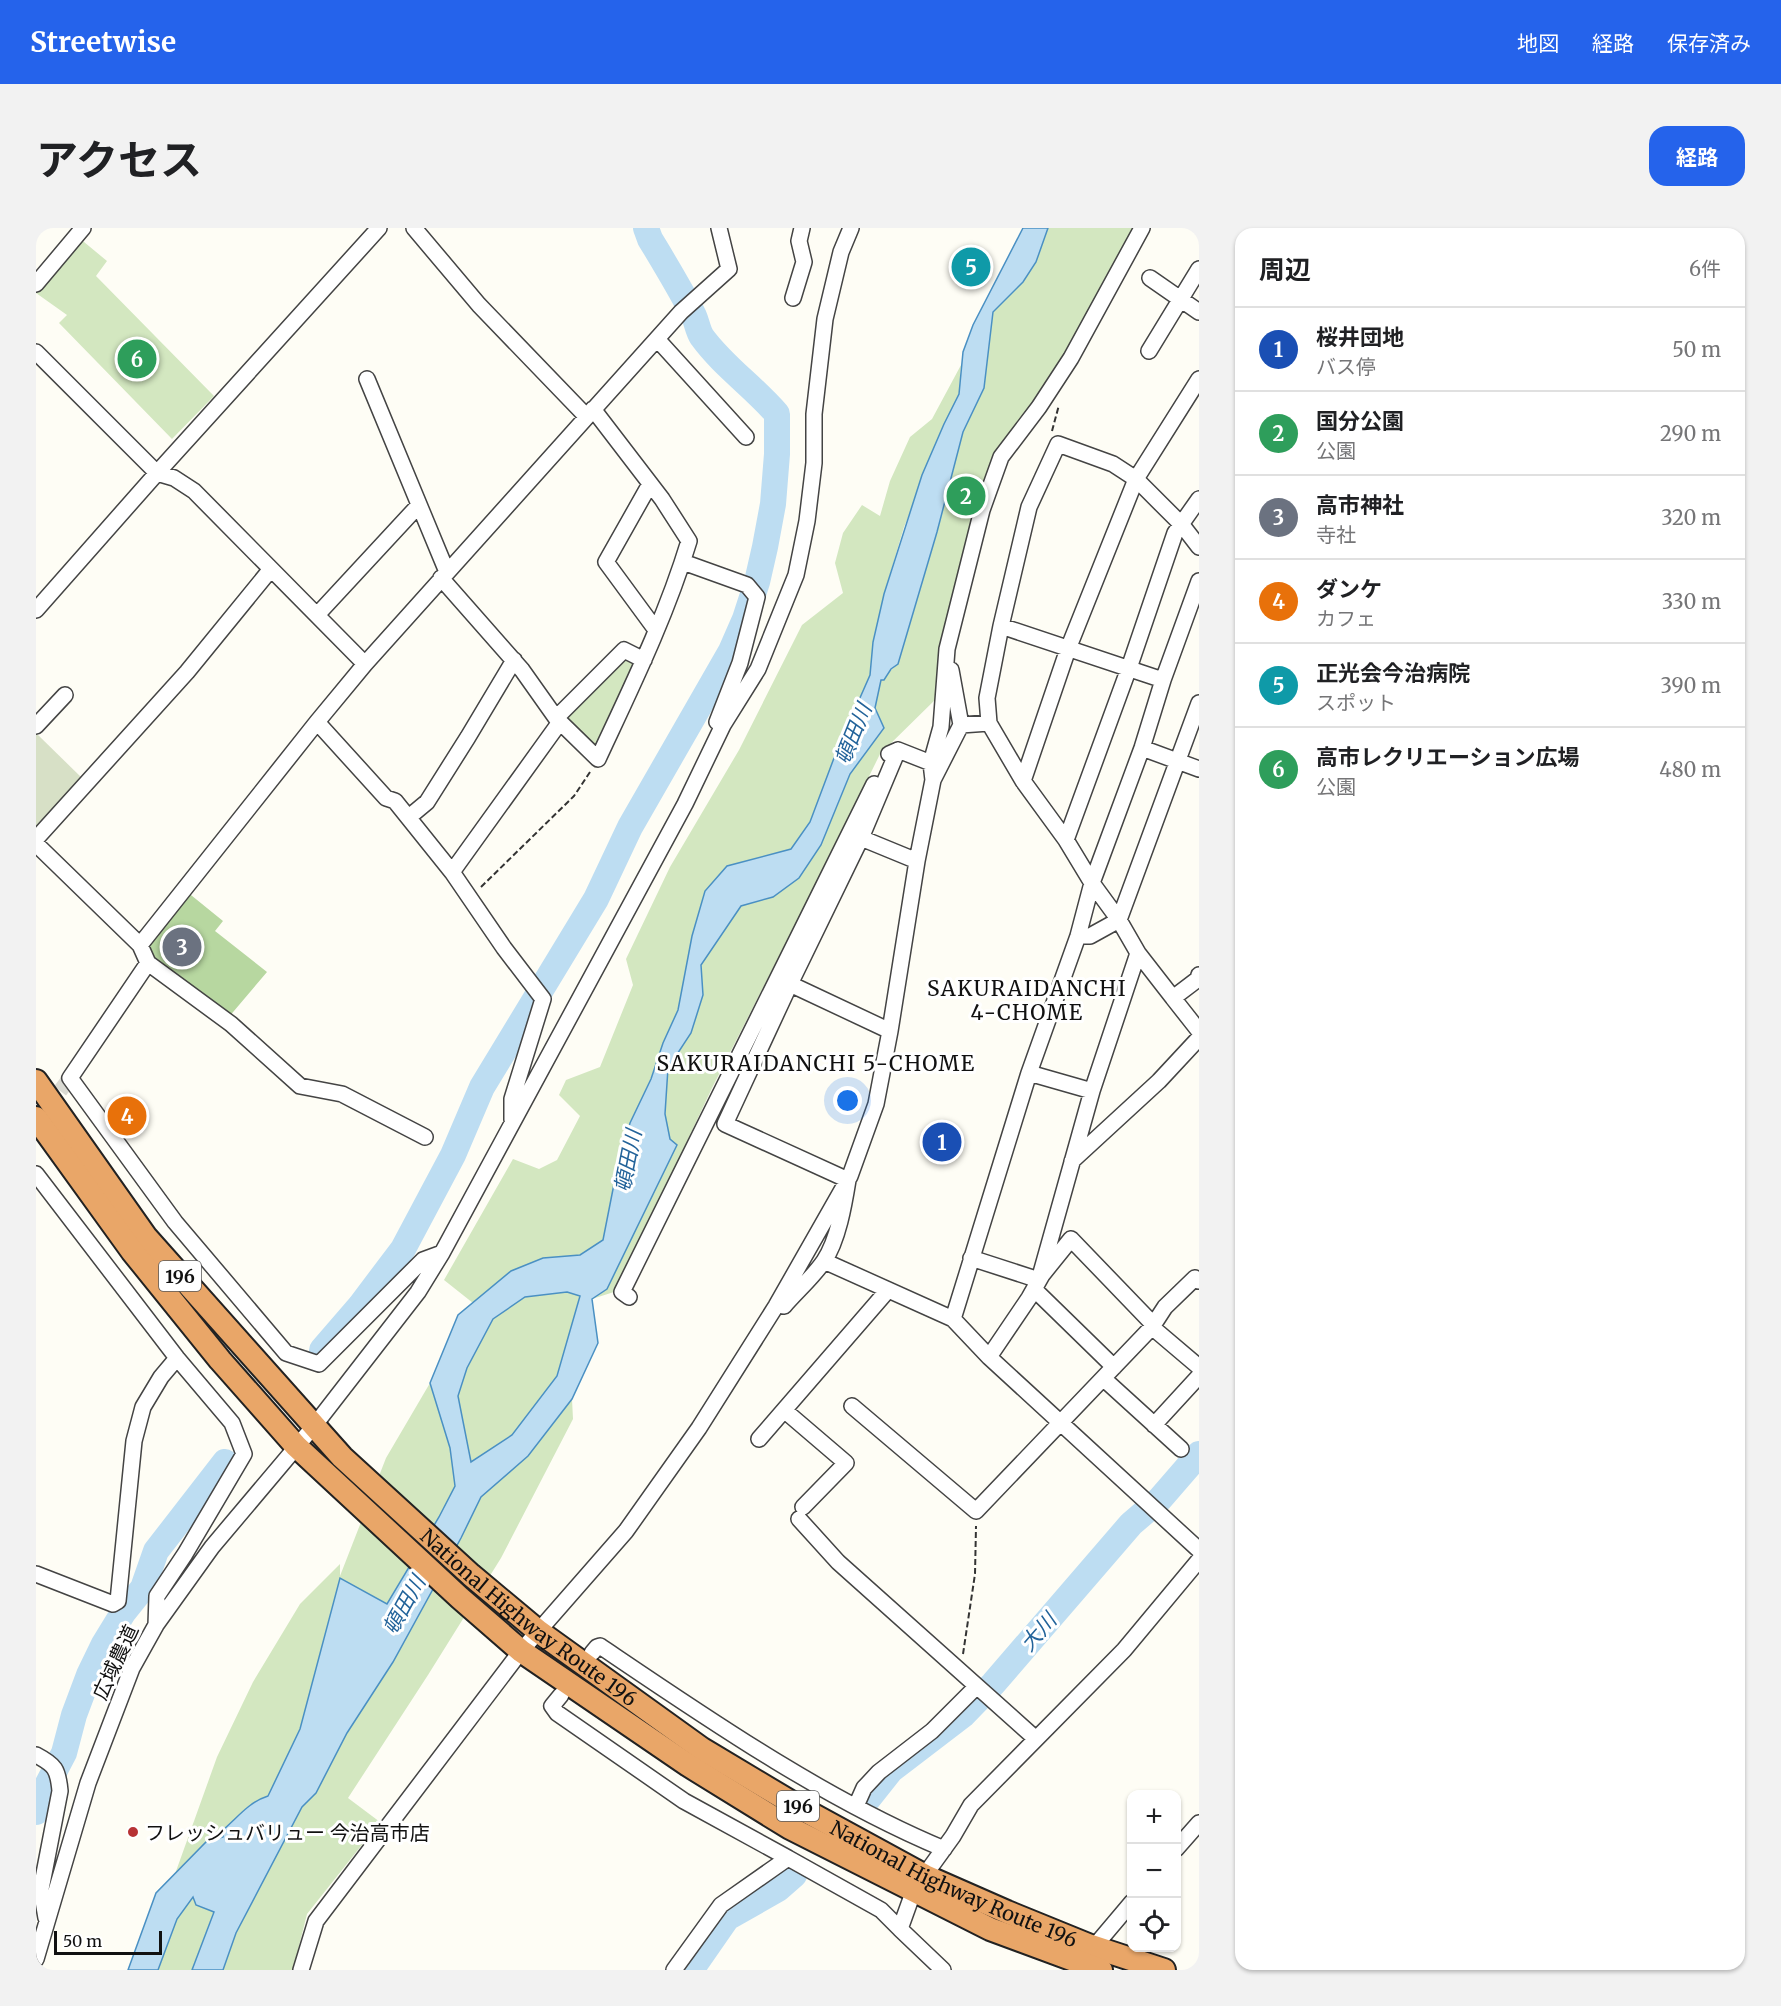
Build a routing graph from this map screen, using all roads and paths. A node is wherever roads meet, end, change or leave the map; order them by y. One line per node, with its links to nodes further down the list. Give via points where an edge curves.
1 (379, 228): 21 (street)
2 (414, 228): 19 (street, via 479,305)
3 (719, 228): 14 (street, via 729,269)
4 (802, 228): 11 (street, via 799,241 804,262)
5 (851, 228): 51 (street, via 841,252 825,319 814,414 814,464 796,575 758,669)
6 (1142, 228): 36 (street, via 1071,358 1001,457 982,510)
7 (81, 229): 10 (street)
8 (1199, 269): 12 (street)
9 (1150, 278): 12 (street)
10 (36, 284)
11 (793, 298)
12 (1180, 298): 13 (street); 15 (street)
13 (1199, 312)
14 (657, 339): 19 (street); 20 (street)
15 (1149, 351)
16 (36, 352): 21 (street)
17 (367, 379): 25 (street)
18 (1199, 379): 22 (street)
19 (589, 413): 23 (street); 30 (street)
20 (746, 437)
21 (157, 473): 29 (street, via 194,491); 32 (street)
22 (1136, 479): 26 (street); 34 (street, via 1055,438 1029,507); 37 (street)
23 (650, 484): 28 (street, via 689,541); 35 (street, via 606,562)
24 (1199, 499): 26 (street)
25 (419, 505): 30 (street); 33 (street)
26 (1182, 525): 27 (street); 41 (street, via 1175,533)
27 (1199, 547)
28 (683, 562): 35 (street); 51 (street, via 747,585 758,597 741,663 713,732)
29 (272, 569): 33 (street); 60 (street, via 188,672)
30 (444, 575): 38 (street); 40 (street)
31 (1199, 581): 42 (street)
32 (36, 610)
33 (317, 615): 40 (street)
34 (1001, 626): 37 (street); 47 (street, via 987,698)
35 (656, 630): 39 (street)
36 (947, 649): 48 (street); 55 (street, via 941,728)
37 (1068, 649): 41 (street); 58 (street)
38 (514, 660): 45 (street); 59 (street, via 427,802)
39 (644, 660): 45 (street, via 624,650); 53 (street)
40 (365, 664): 46 (street)
41 (1129, 668): 42 (street); 62 (street)
42 (1163, 680): 50 (street)
43 (65, 695): 49 (street)
44 (1199, 703): 54 (street)
45 (558, 720): 53 (street); 65 (street)
46 (317, 722): 59 (street, via 386,798 396,801); 70 (street)
47 (989, 723): 48 (street); 58 (street)
48 (960, 724): 57 (street)
49 (36, 726)
50 (1142, 748): 54 (street); 66 (street)
51 (712, 749): 83 (street, 広域農道)
52 (898, 750): 55 (street); 61 (street); 94 (street, via 889,753 622,1292)
53 (598, 759): 67 (path, via 574,796)
54 (1179, 762): 56 (street); 68 (street)
55 (931, 763): 57 (street)
56 (1199, 769)
57 (933, 780): 64 (street)
58 (1023, 781): 62 (street)
59 (409, 817): 65 (street)
60 (36, 838)
61 (861, 838): 64 (street); 74 (street)
62 (1066, 840): 66 (street)
63 (36, 844): 70 (street)
64 (917, 861): 76 (street)
65 (452, 872): 67 (street)
66 (1092, 883): 68 (street); 69 (street)
67 (470, 898): 83 (street, via 543,999 512,1099)
68 (1119, 920): 69 (street, via 1090,936); 71 (street)
69 (1078, 936): 79 (street)
70 (140, 945): 72 (street)
71 (1138, 953): 75 (street); 81 (street)
72 (147, 963): 84 (street, via 231,1024 300,1086 342,1094); 88 (street, via 70,1078 176,1222 286,1353 319,1364 423,1260)
73 (1199, 975): 75 (street)
74 (790, 984): 76 (street); 87 (street, via 725,1124)
75 (1173, 998): 77 (street)
76 (890, 1031): 87 (street, via 876,1104)
77 (1199, 1031)
78 (1199, 1038): 85 (street, via 1159,1081)
79 (1029, 1073): 81 (street); 89 (street)
80 (36, 1081): 108 (highway, National Highway Route 196 / 196, via 146,1237)
81 (1092, 1091): 85 (street)
82 (36, 1118): 110 (highway, National Highway Route 196 / 196, via 139,1260)
83 (512, 1124): 88 (street, 広域農道)
84 (425, 1137)
85 (1072, 1161): 92 (street)
86 (36, 1174): 99 (street)
87 (848, 1180): 90 (street); 97 (street)
88 (442, 1252): 108 (street, 広域農道, via 418,1292)
89 (971, 1258): 92 (street); 95 (street)
90 (824, 1261): 93 (street); 97 (street)
91 (1199, 1281): 96 (street, via 1195,1278 1165,1306)
92 (1037, 1285): 96 (street, via 1071,1239); 98 (street); 100 (street)
93 (888, 1290): 95 (street); 105 (street)
94 (630, 1297)
95 (953, 1318): 98 (street)
96 (1152, 1327): 100 (street); 101 (street)
97 (760, 1333): 117 (street, via 626,1531)
98 (989, 1357): 106 (street)
99 (177, 1358): 115 (street, via 143,1407 134,1441 118,1600 112,1604); 116 (street, via 232,1423 244,1454 157,1596)
100 (1114, 1367): 103 (street)
101 (1199, 1367)
102 (1199, 1376): 107 (street)
103 (1104, 1379): 106 (street); 107 (street)
104 (852, 1406): 112 (street)
105 (784, 1410): 109 (street); 120 (street, via 846,1463 801,1513 837,1562)
106 (1061, 1424): 112 (street); 113 (street)
107 (1154, 1425): 111 (street)
108 (314, 1426): 110 (street, 広域農道); 117 (highway, National Highway Route 196 / 196, via 342,1457)
109 (759, 1439)
110 (296, 1446): 116 (street, 広域農道, via 212,1547); 118 (highway, National Highway Route 196 / 196)
111 (1181, 1449)
112 (976, 1511): 120 (path, via 975,1574 965,1649)
113 (1199, 1550)
114 (1199, 1560): 123 (street, via 1124,1650)
115 (36, 1574)
116 (156, 1625): 132 (street, 広域農道, via 132,1668 88,1784)
117 (538, 1631): 118 (street); 130 (highway, National Highway Route 196 / 196, via 702,1749)
118 (521, 1651): 130 (highway, National Highway Route 196 / 196, via 688,1765 790,1828); 137 (street, via 316,1921)
119 (592, 1653): 125 (street, via 600,1646 749,1744)
120 (958, 1669): 121 (street)
121 (976, 1687): 123 (street); 125 (street, via 932,1731 879,1772 864,1788)
122 (561, 1695): 129 (street, via 552,1706 557,1713 684,1802)
123 (1036, 1739): 128 (street, via 971,1805)
124 (36, 1755): 132 (street, via 52,1763 60,1791 41,1889)
125 (856, 1806): 128 (street)
126 (1199, 1823): 127 (street)
127 (1180, 1844)
128 (944, 1849): 130 (street)
129 (788, 1858): 133 (street, via 881,1910); 138 (street, via 721,1905)
130 (920, 1883): 133 (street); 134 (highway, National Highway Route 196 / 196); 136 (highway, National Highway Route 196 / 196, via 990,1929)
131 (1127, 1907): 134 (street)
132 (46, 1921): 135 (street, 広域農道)
133 (900, 1929): 139 (street)
134 (1094, 1947): 141 (highway, National Highway Route 196 / 196)
135 (36, 1959)
136 (1071, 1965): 140 (highway, National Highway Route 196 / 196)
137 (301, 1970)
138 (674, 1970)
139 (943, 1970)
140 (1101, 1970)
141 (1164, 1970)

